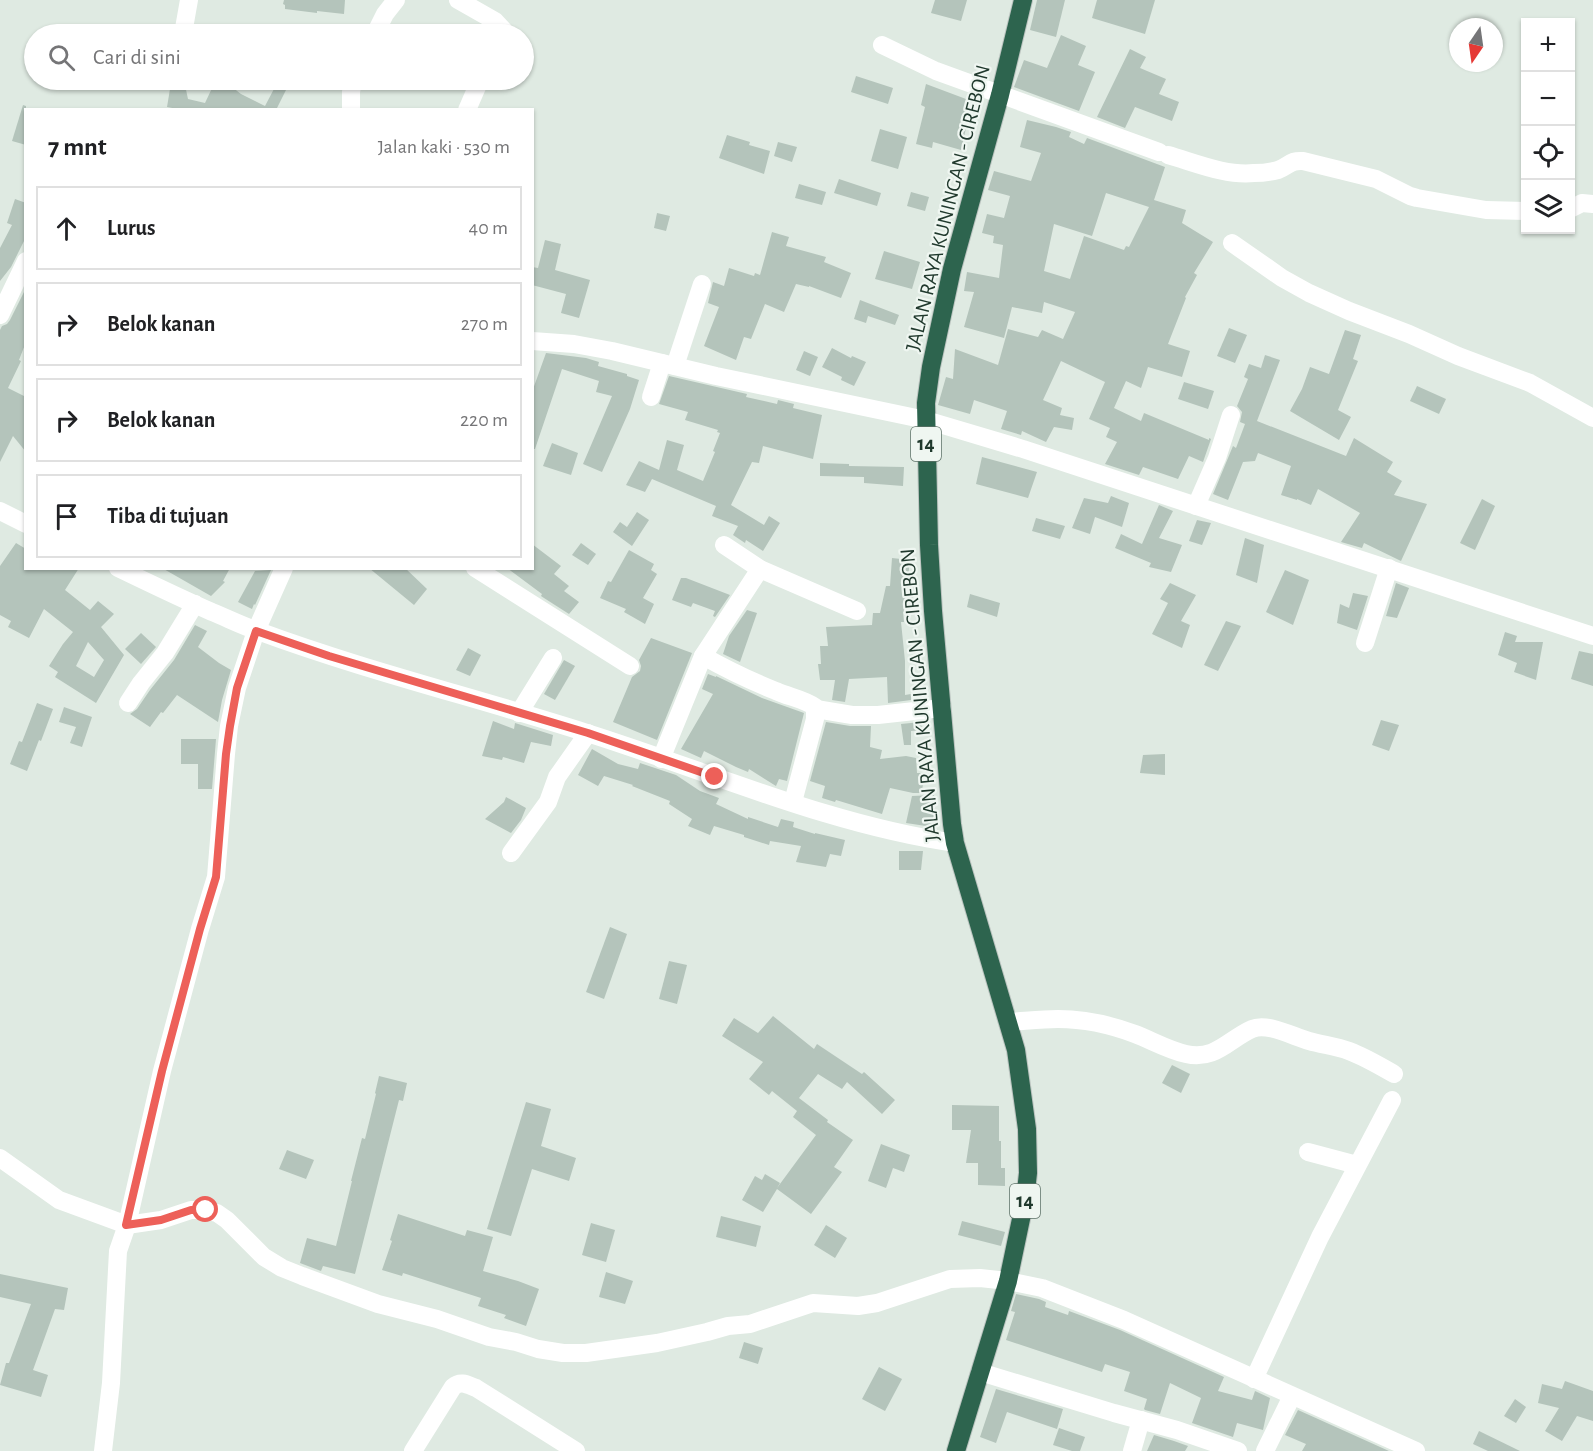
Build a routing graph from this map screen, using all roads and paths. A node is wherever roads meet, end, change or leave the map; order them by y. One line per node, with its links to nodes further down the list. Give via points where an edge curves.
1 (189, 0): 5 (street)
2 (396, 0): 6 (street)
3 (458, 0): 7 (street)
4 (1023, 0): 11 (highway, JALAN RAYA KUNINGAN - CIREBON / 14)
5 (185, 24)
6 (380, 24)
7 (498, 24)
8 (882, 45): 11 (street, via 936,71)
9 (351, 90): 12 (street)
10 (476, 90): 13 (street)
11 (999, 94): 16 (street, via 1163,154 1224,171 1272,171 1303,161 1376,179 1417,198 1486,210); 26 (highway, JALAN RAYA KUNINGAN - CIREBON / 14, via 952,269 931,367)
12 (351, 108)
13 (468, 108)
14 (1593, 204): 15 (street)
15 (1575, 206)
16 (1521, 211)
17 (1232, 243): 25 (street, via 1309,292 1530,383)
18 (24, 265): 20 (street)
19 (702, 284): 22 (street)
20 (0, 315)
21 (534, 341): 22 (street, via 574,344)
22 (669, 364): 23 (street); 26 (street)
23 (651, 397)
24 (1231, 415): 27 (street)
25 (1593, 418)
26 (926, 420): 27 (street); 45 (highway, JALAN RAYA KUNINGAN - CIREBON / 14, via 929,553)
27 (1196, 506): 31 (street)
28 (0, 511): 29 (street)
29 (24, 523)
30 (724, 545): 32 (street)
31 (1389, 568): 39 (street); 40 (street)
32 (760, 569): 37 (street); 41 (street)
33 (122, 570): 36 (street)
34 (283, 570): 38 (street)
35 (478, 570): 43 (street)
36 (195, 604): 38 (street); 44 (street)
37 (858, 611)
38 (256, 631): 47 (street); 59 (street, via 237,688 230,726 216,877 162,1071)
39 (1593, 636)
40 (1365, 644)
41 (703, 656): 46 (street); 49 (street)
42 (553, 658): 47 (street)
43 (630, 666)
44 (128, 703)
45 (942, 708): 46 (street, via 878,715); 51 (highway, JALAN RAYA KUNINGAN - CIREBON / 14)
46 (816, 709): 50 (street)
47 (519, 713): 48 (street)
48 (588, 733): 49 (street); 52 (street)
49 (661, 759): 50 (street)
50 (793, 802): 51 (street, via 869,826)
51 (955, 843): 53 (highway, JALAN RAYA KUNINGAN - CIREBON / 14)
52 (511, 853)
53 (1008, 1022): 54 (street, via 1060,1019 1104,1024 1195,1055 1207,1055 1254,1028 1266,1028 1349,1051); 60 (highway, JALAN RAYA KUNINGAN - CIREBON / 14, via 1022,1090 1028,1173)
54 (1394, 1074)
55 (1392, 1100): 58 (street)
56 (1308, 1152): 58 (street)
57 (0, 1158): 59 (street, via 59,1200)
58 (1357, 1165): 62 (street)
59 (126, 1225): 60 (street, via 191,1210 217,1212 264,1257 292,1272 378,1304 489,1337 563,1353 657,1343 750,1324 813,1303 877,1303 950,1279); 65 (street, via 118,1251)
60 (1008, 1281): 61 (highway, JALAN RAYA KUNINGAN - CIREBON / 14); 62 (street, via 1069,1298)
61 (980, 1372): 64 (street); 68 (highway, JALAN RAYA KUNINGAN - CIREBON / 14)
62 (1254, 1379): 63 (street)
63 (1292, 1396): 71 (street); 72 (street)
64 (1141, 1420): 69 (street); 70 (street)
65 (103, 1451)
66 (412, 1451): 67 (street, via 453,1387 464,1383)
67 (576, 1451)
68 (956, 1451)
69 (1132, 1451)
70 (1238, 1451)
71 (1265, 1451)
72 (1416, 1451)

